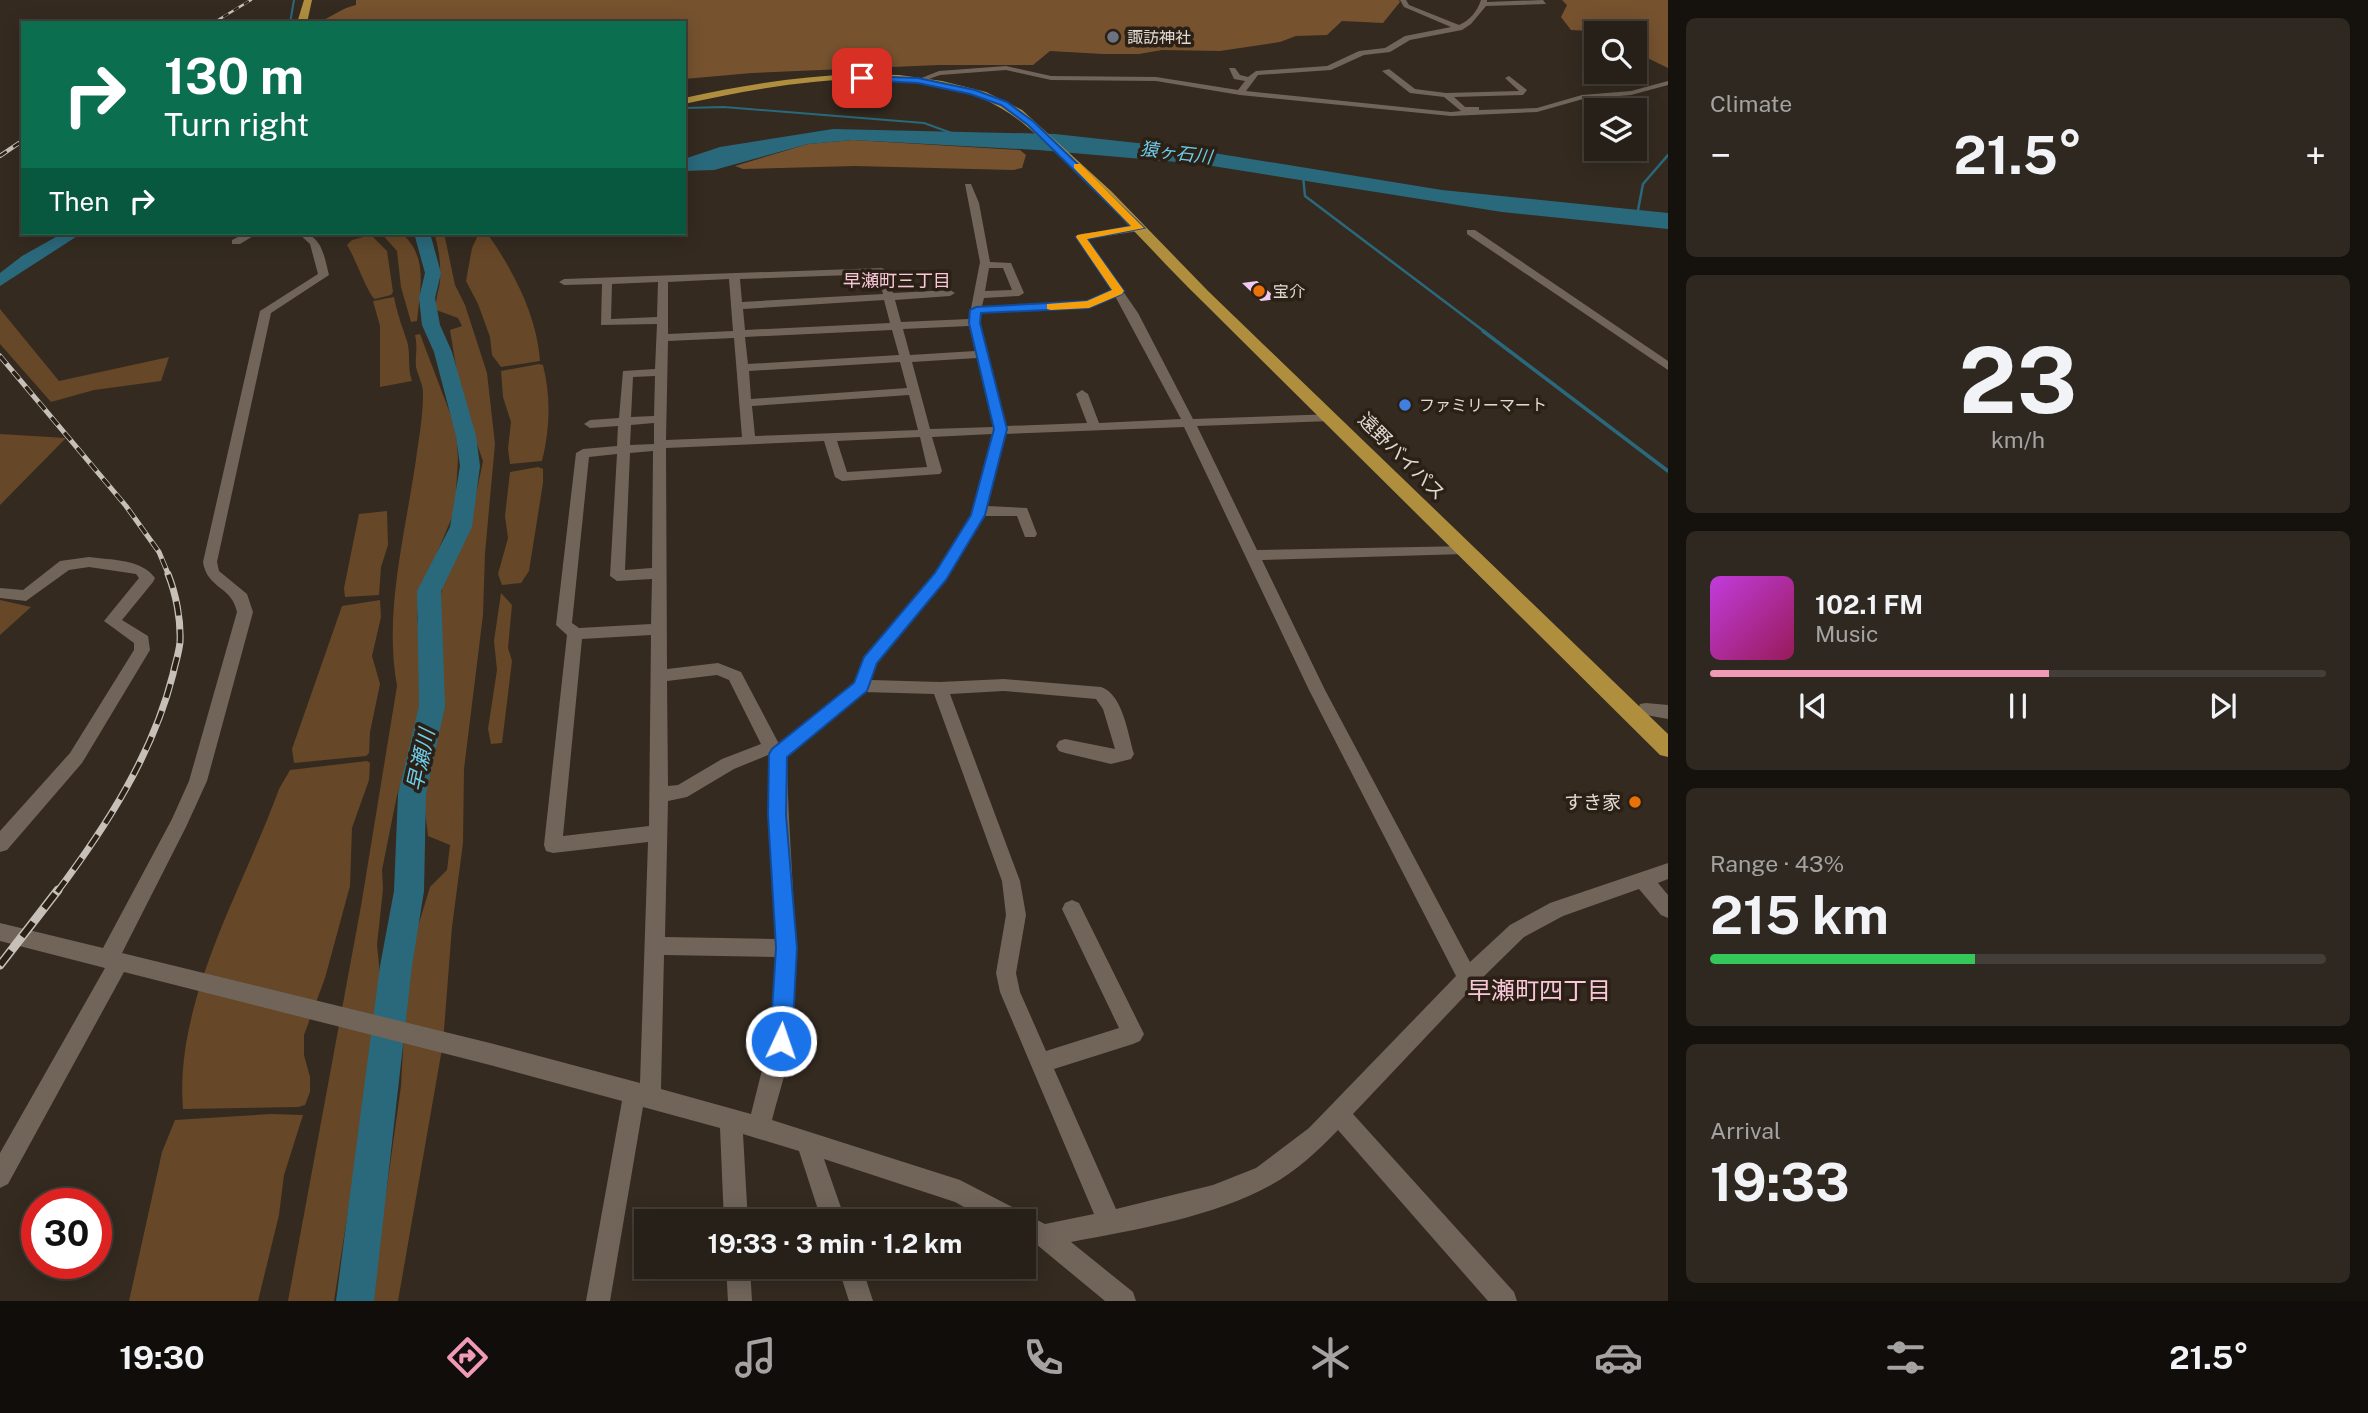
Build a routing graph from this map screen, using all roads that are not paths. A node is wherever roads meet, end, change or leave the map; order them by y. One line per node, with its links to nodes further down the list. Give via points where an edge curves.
1 (307, 0): 7 (highway)
2 (1403, 0): 8 (street, via 1406,6)
3 (1539, 0): 4 (street, via 1543,4)
4 (1484, 2): 5 (street)
5 (1478, 13): 6 (street); 8 (street)
6 (1489, 13)
7 (302, 21)
8 (1459, 28): 12 (street, via 1408,38 1387,50 1362,53 1328,68 1256,73)
9 (1232, 70): 12 (street)
10 (1386, 71): 16 (street, via 1413,91)
11 (1509, 78): 16 (street, via 1522,93)
12 (1249, 80): 15 (street)
13 (918, 81): 15 (street, via 939,73 1006,68 1051,78 1156,79); 17 (highway, 遠野バイパス, via 789,81); 20 (highway, 遠野バイパス, via 1004,104)
14 (1668, 83): 18 (street, via 1631,93 1582,97 1552,108)
15 (1240, 93): 18 (street, via 1429,114)
16 (1446, 95): 18 (street, via 1463,109)
17 (686, 100)
18 (1502, 112)
19 (968, 186): 26 (street)
20 (1107, 194): 21 (highway, 遠野バイパス); 72 (highway, 遠野バイパス)
21 (1139, 228): 31 (street, via 1081,237); 49 (highway, 遠野バイパス)
22 (1471, 232): 43 (street)
23 (249, 235): 25 (street)
24 (305, 235): 87 (street, via 315,243 324,275 265,312 210,562 212,573 242,598 244,612 228,673 198,780)
25 (236, 242)
26 (984, 265): 33 (street); 33 (street, via 1007,265 1019,293)
27 (734, 276): 28 (street); 34 (street, via 882,271); 35 (street)
28 (663, 279): 29 (street); 37 (street)
29 (607, 281): 30 (street); 37 (street, via 605,323)
30 (564, 282)
31 (1118, 291): 36 (street, via 1089,304); 52 (street)
32 (950, 293): 34 (street)
33 (979, 295): 36 (street)
34 (889, 297): 35 (street); 38 (street)
35 (737, 306): 39 (street)
36 (975, 316): 38 (street); 41 (street)
37 (661, 320): 40 (street)
38 (897, 326): 39 (street); 42 (street)
39 (740, 334): 40 (street); 44 (street)
40 (661, 338): 45 (street)
41 (982, 354): 42 (street); 55 (street)
42 (906, 358): 44 (street); 46 (street)
43 (1668, 366)
44 (743, 368): 48 (street)
45 (661, 372): 50 (street); 51 (street, via 627,374)
46 (915, 391): 48 (street); 56 (street)
47 (1082, 394): 54 (street)
48 (746, 403): 58 (street)
49 (1331, 417): 52 (street); 63 (highway, 遠野バイパス)
50 (661, 419): 51 (street); 59 (street)
51 (624, 421): 53 (street); 60 (street)
52 (1189, 423): 54 (street); 64 (street)
53 (590, 424)
54 (1094, 426): 55 (street)
55 (1000, 429): 56 (street); 61 (street)
56 (927, 432): 57 (street); 57 (street, via 935,471 842,477)
57 (830, 436): 58 (street)
58 (749, 439): 59 (street)
59 (660, 446): 60 (street); 65 (street)
60 (623, 450): 65 (street, via 617,576); 68 (street, via 583,453 564,625)
61 (979, 511): 62 (street, via 1022,510); 70 (street, via 940,576 870,661)
62 (1030, 534)
63 (1465, 549): 64 (street); 75 (highway, 遠野バイパス)
64 (1252, 555): 88 (street, via 1317,691)
65 (659, 573): 67 (street)
66 (0, 593): 79 (street, via 26,596 65,565 89,562 140,570 148,578 112,621 142,640 142,650 76,758)
67 (659, 629): 68 (street); 69 (street)
68 (575, 633): 78 (street, via 554,845)
69 (659, 676): 76 (street, via 718,669 735,676); 77 (street)
70 (861, 686): 71 (street); 76 (street)
71 (940, 688): 74 (street, via 1004,685 1101,693 1111,707 1125,754 1111,757); 89 (street, via 1011,881 1016,915 1006,973)
72 (1657, 710): 73 (highway, 遠野バイパス)
73 (1668, 729)
74 (1065, 746)
75 (1668, 748)
76 (775, 750): 77 (street, via 728,764 681,792); 86 (street)
77 (659, 796): 78 (street)
78 (658, 833): 85 (street)
79 (0, 844)
80 (1668, 871): 81 (street)
81 (1643, 880): 83 (street); 88 (street, via 1557,909 1517,931)
82 (1072, 909): 89 (street, via 1133,1034)
83 (1668, 909)
84 (0, 932): 87 (street)
85 (654, 946): 86 (street); 90 (street)
86 (786, 948): 93 (street, via 781,1041)
87 (113, 961): 90 (street); 95 (street)
88 (1468, 978): 91 (street)
89 (1041, 1063): 99 (street)
90 (642, 1094): 92 (street); 104 (street)
91 (1338, 1114): 99 (street, via 1264,1176 1213,1197); 108 (street)
92 (731, 1121): 93 (street); 96 (street)
93 (759, 1127): 94 (street)
94 (807, 1142): 97 (street); 98 (street, via 960,1192)
95 (0, 1176)
96 (735, 1209)
97 (830, 1209)
98 (992, 1209)
99 (1110, 1223): 100 (street)
100 (1036, 1231)
101 (1036, 1233): 107 (street)
102 (739, 1279): 105 (street)
103 (854, 1279): 106 (street)
104 (598, 1301)
105 (740, 1301)
106 (862, 1301)
107 (1124, 1301)
108 (1505, 1301)

